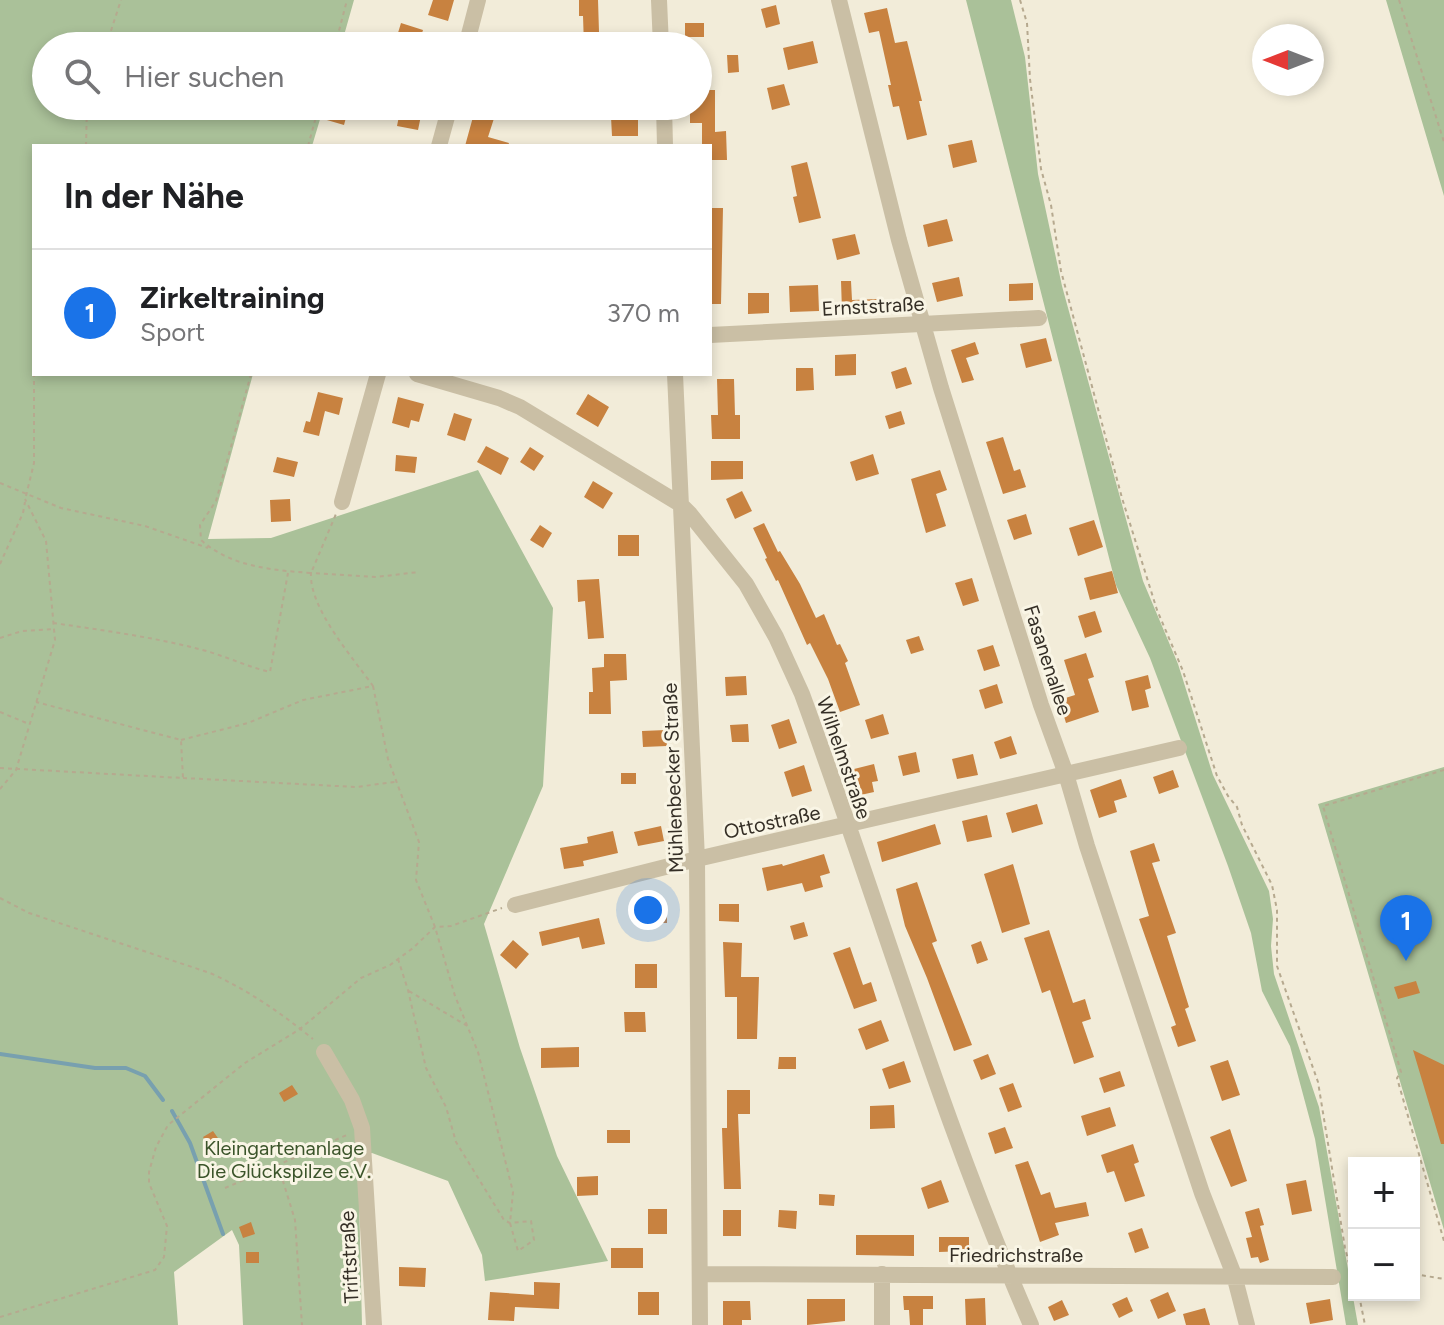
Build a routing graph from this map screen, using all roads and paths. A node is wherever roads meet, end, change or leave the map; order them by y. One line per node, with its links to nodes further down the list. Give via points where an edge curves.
1 (121, 0): 8 (path)
2 (347, 0): 9 (path)
3 (478, 0): 10 (street)
4 (659, 0): 11 (street)
5 (839, 0): 22 (street, Fasanenallee)
6 (1020, 0): 69 (path, via 1027,23 1041,169 1061,271 1157,610 1217,776 1272,885 1277,966 1318,1082)
7 (1399, 0): 16 (path)
8 (111, 32)
9 (339, 32)
10 (470, 32)
11 (660, 32)
12 (87, 120): 17 (path)
13 (315, 120): 18 (path)
14 (446, 120): 19 (street)
15 (664, 120): 20 (street)
16 (1444, 142)
17 (86, 144)
18 (309, 144)
19 (440, 144)
20 (665, 144)
21 (1039, 318): 22 (street, Ernststraße)
22 (923, 324): 23 (street, Ernststraße); 50 (street, Fasanenallee)
23 (712, 335)
24 (34, 376): 30 (path, via 34,463)
25 (250, 376): 33 (path, via 216,501 200,525 201,540)
26 (377, 376): 31 (street)
27 (424, 376): 32 (street, Wilhelmstraße, via 520,407)
28 (675, 376): 32 (street, Mühlenbecker Straße)
29 (0, 483): 30 (path)
30 (26, 498): 33 (path, via 145,526); 34 (path); 38 (path, via 46,541)
31 (342, 502): 37 (path)
32 (680, 504): 54 (street, Wilhelmstraße, via 736,569 776,637 802,694); 55 (street, Mühlenbecker Straße)
33 (211, 549): 35 (path, via 244,565)
34 (0, 564)
35 (288, 571): 37 (path); 38 (path, via 270,672 202,649)
36 (419, 572): 37 (path, via 376,577)
37 (311, 573): 41 (path, via 310,583 328,622)
38 (53, 623): 39 (path)
39 (53, 629): 40 (path); 42 (path, via 55,640)
40 (0, 638)
41 (373, 686): 45 (path, via 303,700 248,723); 52 (path)
42 (36, 702): 44 (path); 45 (path)
43 (0, 712): 44 (path)
44 (30, 724): 48 (path)
45 (181, 740): 51 (path)
46 (1179, 748): 50 (street, Ottostraße)
47 (0, 768): 48 (path)
48 (16, 770): 51 (path); 53 (path)
49 (1444, 770): 68 (path, via 1323,806)
50 (1066, 774): 54 (street, Ottostraße); 73 (street, Fasanenallee, via 1202,1193)
51 (183, 778): 52 (path, via 356,787)
52 (396, 782): 58 (path, via 419,842 416,880)
53 (0, 789)
54 (846, 826): 55 (street, Ottostraße); 72 (street, Wilhelmstraße)
55 (697, 859): 57 (street, Ottostraße); 70 (street, Mühlenbecker Straße)
56 (0, 898): 62 (path, via 29,913 221,978)
57 (511, 906): 58 (path)
58 (435, 927): 59 (path); 61 (path)
59 (398, 959): 60 (path); 62 (path, via 361,978)
60 (408, 990): 61 (path); 67 (path, via 426,1068 456,1142)
61 (470, 1027): 67 (path, via 513,1192)
62 (300, 1029): 63 (path); 78 (path, via 245,1063 168,1125 149,1172 167,1226 164,1257 155,1270)
63 (324, 1052): 64 (street, Triftstraße)
64 (362, 1128): 65 (path); 80 (street, Triftstraße)
65 (278, 1165): 66 (path); 79 (path, via 295,1220)
66 (225, 1188)
67 (510, 1223): 67 (path, via 518,1251 534,1240 531,1221)
68 (1444, 1241)
69 (1348, 1251)
70 (700, 1274): 71 (street, Friedrichstraße); 81 (street, Mühlenbecker Straße)
71 (882, 1274): 72 (street, Friedrichstraße); 82 (street)
72 (1009, 1275): 73 (street, Friedrichstraße); 83 (street, Wilhelmstraße)
73 (1234, 1275): 75 (street, Friedrichstraße); 84 (street, Fasanenallee)
74 (1420, 1275): 76 (path)
75 (1333, 1277)
76 (1444, 1279)
77 (1360, 1301): 85 (path)
78 (0, 1317)
79 (302, 1325)
80 (374, 1325)
81 (700, 1325)
82 (882, 1325)
83 (1031, 1325)
84 (1247, 1325)
85 (1365, 1325)

